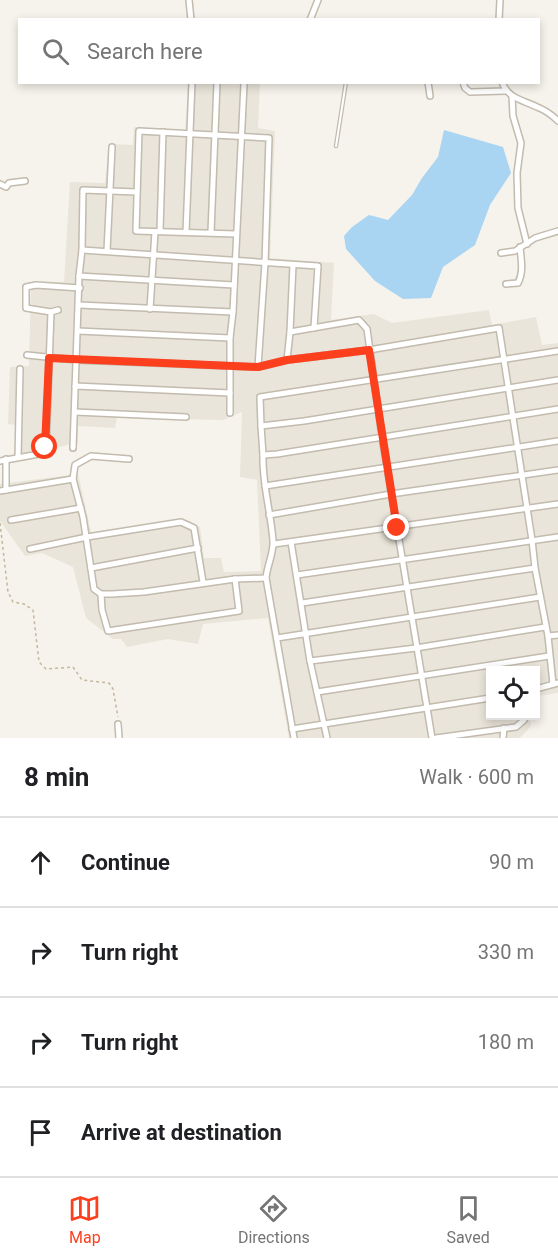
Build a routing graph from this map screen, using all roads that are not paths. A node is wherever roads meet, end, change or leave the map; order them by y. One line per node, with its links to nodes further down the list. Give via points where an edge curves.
1 (189, 0): 4 (street)
2 (318, 0): 5 (street)
3 (500, 0): 6 (street)
4 (191, 18)
5 (311, 18)
6 (499, 18)
7 (192, 84): 19 (street)
8 (217, 84): 20 (street)
9 (244, 84): 21 (street)
10 (346, 84): 22 (lane)
11 (428, 84): 15 (street)
12 (464, 84): 14 (street, via 470,93)
13 (503, 84): 14 (street)
14 (505, 91): 16 (street)
15 (430, 96)
16 (512, 96): 17 (street); 33 (street, via 521,143 518,208)
17 (558, 121)
18 (163, 132): 19 (street); 27 (street, via 139,131); 29 (street)
19 (189, 133): 20 (street); 30 (street)
20 (216, 135): 21 (street); 31 (street)
21 (241, 136): 32 (street); 40 (street, via 269,138)
22 (336, 146)
23 (112, 147): 26 (street)
24 (25, 181): 25 (street, via 6,187)
25 (0, 184)
26 (110, 192): 27 (street); 35 (street, via 82,190); 36 (street)
27 (137, 192): 29 (street, via 136,231)
28 (558, 231): 33 (street)
29 (157, 232): 30 (street); 38 (street)
30 (186, 232): 31 (street)
31 (211, 232): 32 (street)
32 (236, 234): 39 (street)
33 (527, 243): 34 (street)
34 (520, 247): 37 (street); 44 (street, via 520,280)
35 (82, 250): 36 (street); 42 (street)
36 (107, 251): 38 (street)
37 (501, 253)
38 (154, 255): 39 (street); 43 (street)
39 (235, 260): 40 (street); 45 (street)
40 (265, 263): 41 (street); 64 (street)
41 (293, 265): 52 (street, via 318,266); 54 (street)
42 (79, 276): 43 (street); 46 (street)
43 (153, 281): 45 (street); 48 (street)
44 (506, 284)
45 (234, 285): 51 (street)
46 (80, 288): 47 (street); 50 (street, via 27,286 26,308)
47 (79, 304): 48 (street); 53 (street)
48 (150, 309): 51 (street)
49 (58, 310): 50 (street)
50 (51, 312): 59 (street)
51 (233, 312): 55 (street)
52 (314, 328): 54 (street); 56 (street, via 359,320 367,329)
53 (78, 331): 55 (street); 61 (street)
54 (290, 332): 62 (street)
55 (230, 338): 63 (street)
56 (369, 350): 60 (street, via 499,328); 62 (street); 66 (street)
57 (558, 351): 60 (street)
58 (27, 355): 59 (street)
59 (49, 358): 61 (street); 83 (street, via 45,447 39,454)
60 (503, 358): 66 (street); 69 (street)
61 (76, 360): 63 (street); 68 (street)
62 (287, 360): 64 (street)
63 (230, 365): 64 (street); 70 (street)
64 (258, 367)
65 (20, 369): 83 (street)
66 (374, 379): 71 (street); 77 (street, via 260,397)
67 (558, 380): 69 (street)
68 (75, 386): 70 (street); 73 (street)
69 (508, 389): 71 (street); 75 (street)
70 (230, 393): 74 (street)
71 (378, 409): 77 (street); 78 (street)
72 (558, 409): 75 (street)
73 (75, 412): 76 (street); 81 (street)
74 (230, 413)
75 (512, 415): 78 (street); 80 (street)
76 (186, 417)
77 (261, 426): 82 (street)
78 (382, 437): 82 (street); 86 (street)
79 (558, 441): 80 (street)
80 (517, 447): 86 (street); 88 (street)
81 (73, 448)
82 (263, 455): 90 (street)
83 (18, 457): 85 (street)
84 (129, 459): 89 (street, via 90,456 75,465)
85 (3, 460): 91 (street)
86 (387, 467): 90 (street); 92 (street)
87 (558, 470): 88 (street)
88 (522, 476): 92 (street); 95 (street)
89 (73, 479): 91 (street); 94 (street)
90 (265, 486): 96 (street)
91 (3, 491)
92 (391, 494): 96 (street); 98 (street)
93 (558, 504): 95 (street)
94 (81, 508): 97 (street); 99 (street)
95 (528, 509): 98 (street); 101 (street)
96 (269, 515): 103 (street)
97 (11, 520)
98 (397, 528): 102 (street); 106 (street)
99 (87, 537): 104 (street); 105 (street, via 181,522 194,528); 107 (street)
100 (558, 537): 101 (street)
101 (532, 540): 106 (street); 108 (street)
102 (291, 542): 103 (street); 109 (street)
103 (274, 544): 110 (street)
104 (30, 549)
105 (198, 549): 107 (street); 112 (street)
106 (402, 559): 109 (street); 113 (street)
107 (91, 568): 114 (street, via 94,589)
108 (535, 568): 113 (street); 115 (street)
109 (297, 575): 116 (street)
110 (266, 578): 111 (street); 122 (street)
111 (235, 579): 112 (street); 114 (street, via 239,611 108,631)
112 (203, 582): 114 (street, via 144,592)
113 (407, 588): 116 (street); 117 (street)
114 (101, 594)
115 (540, 597): 117 (street); 118 (street)
116 (302, 603): 119 (street)
117 (411, 616): 119 (street); 123 (street)
118 (544, 627): 121 (street); 123 (street)
119 (306, 633): 122 (street); 126 (street)
120 (558, 635): 121 (street)
121 (548, 636): 124 (street)
122 (277, 638): 137 (street)
123 (416, 648): 126 (street); 127 (street)
124 (549, 657): 125 (street); 127 (street); 128 (street)
125 (558, 657)
126 (310, 661): 130 (street)
127 (421, 677): 130 (street); 132 (street)
128 (555, 683): 129 (street)
129 (540, 688)
130 (317, 692): 135 (street)
131 (486, 699): 132 (street)
132 (428, 709): 135 (street); 141 (street)
133 (524, 720): 136 (street)
134 (118, 724): 138 (street)
135 (323, 724): 137 (street); 140 (street)
136 (504, 728): 141 (street); 142 (street)
137 (292, 729): 139 (street)
138 (119, 738)
139 (294, 738)
140 (327, 738)
141 (434, 738)
142 (503, 738)

